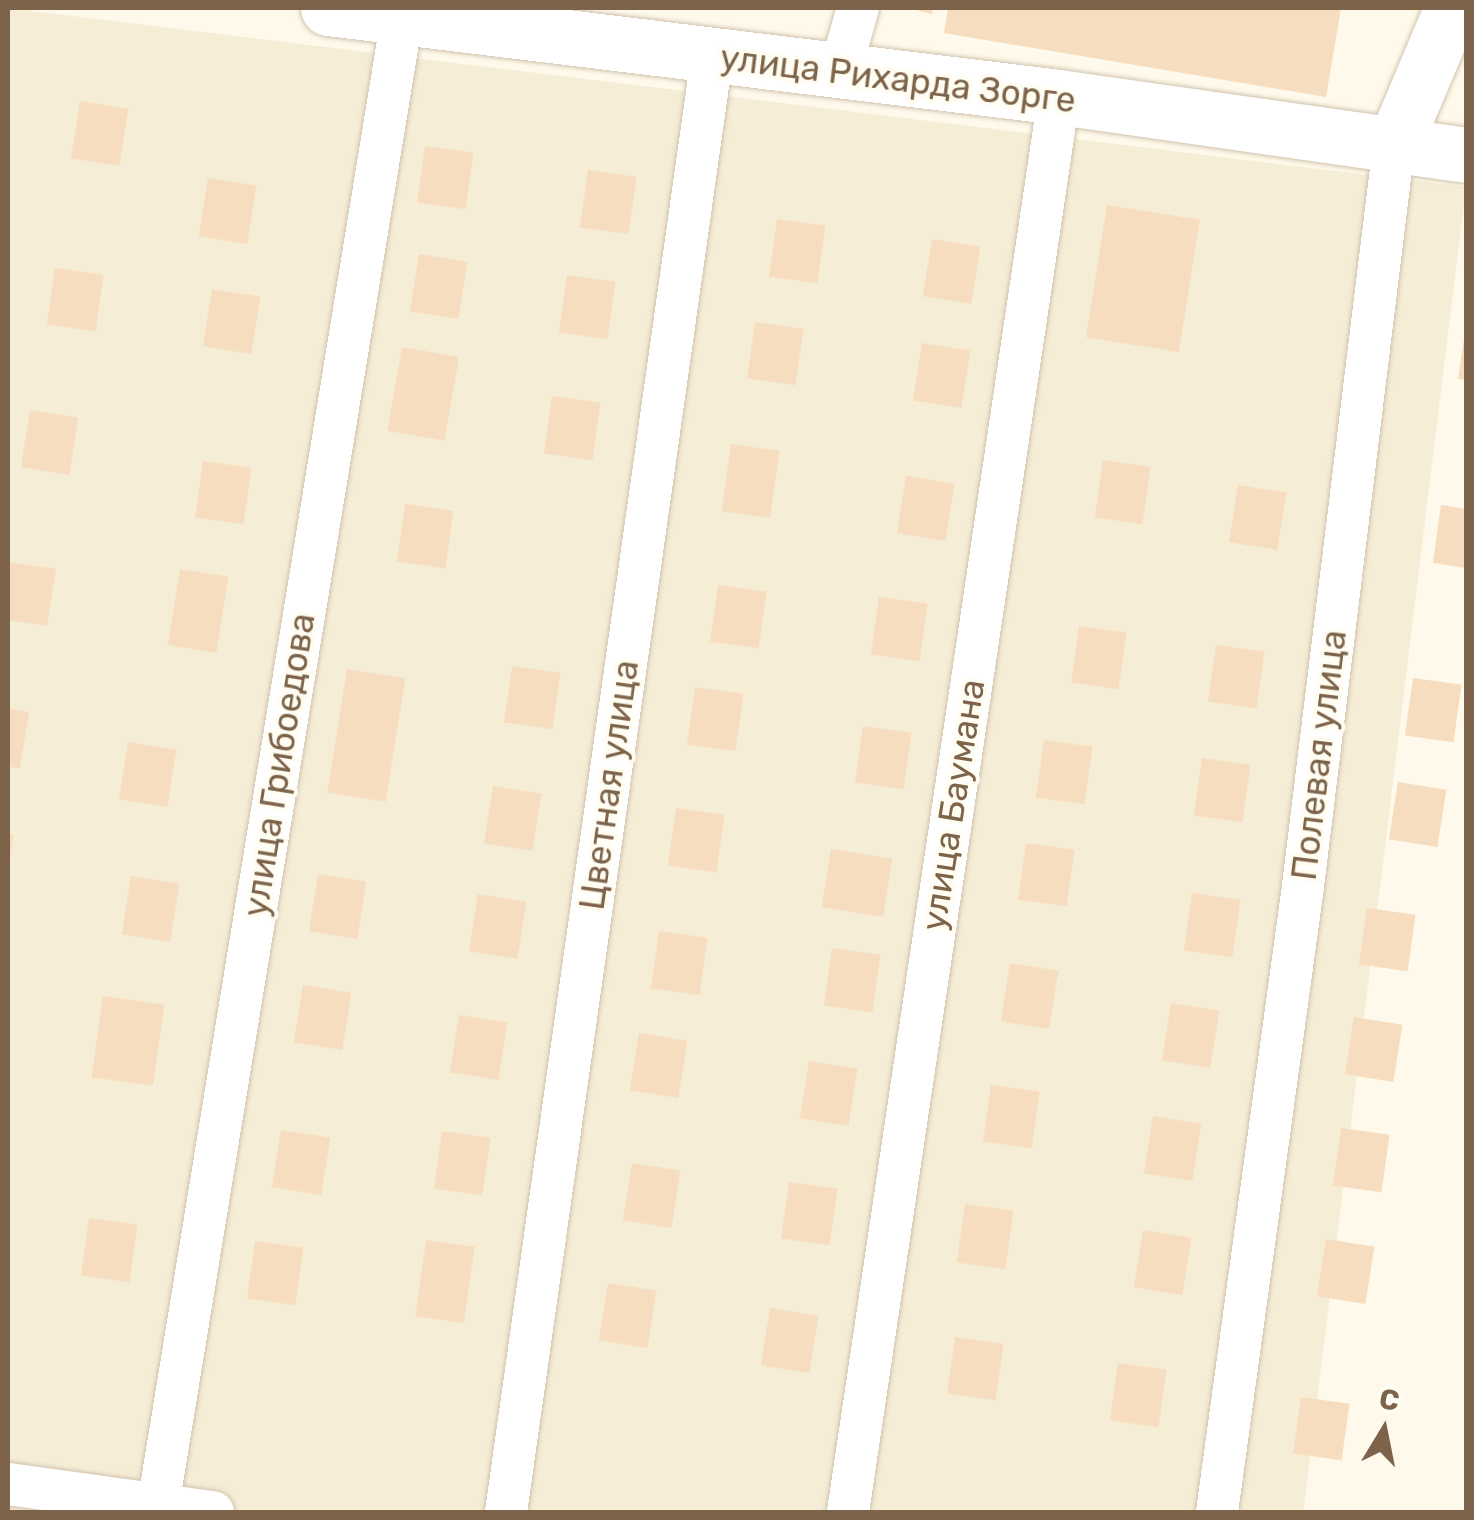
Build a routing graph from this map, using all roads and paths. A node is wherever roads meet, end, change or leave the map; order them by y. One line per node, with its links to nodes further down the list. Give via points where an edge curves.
1 (328, 8): 4 (main road, улица Рихарда Зорге)
2 (858, 8): 6 (street)
3 (1452, 8): 8 (main road, Полевая улица)
4 (402, 17): 5 (main road, улица Рихарда Зорге); 11 (street, улица Грибоедова)
5 (712, 57): 6 (main road, улица Рихарда Зорге); 13 (street, Цветная улица)
6 (840, 71): 7 (main road, улица Рихарда Зорге)
7 (1060, 97): 8 (main road, улица Рихарда Зорге); 14 (street, улица Баумана)
8 (1394, 145): 9 (main road, улица Рихарда Зорге); 15 (street, Полевая улица)
9 (1466, 155)
10 (8, 1484): 11 (street)
11 (158, 1508): 12 (street)
12 (213, 1512)
13 (506, 1512)
14 (848, 1512)
15 (1217, 1512)

